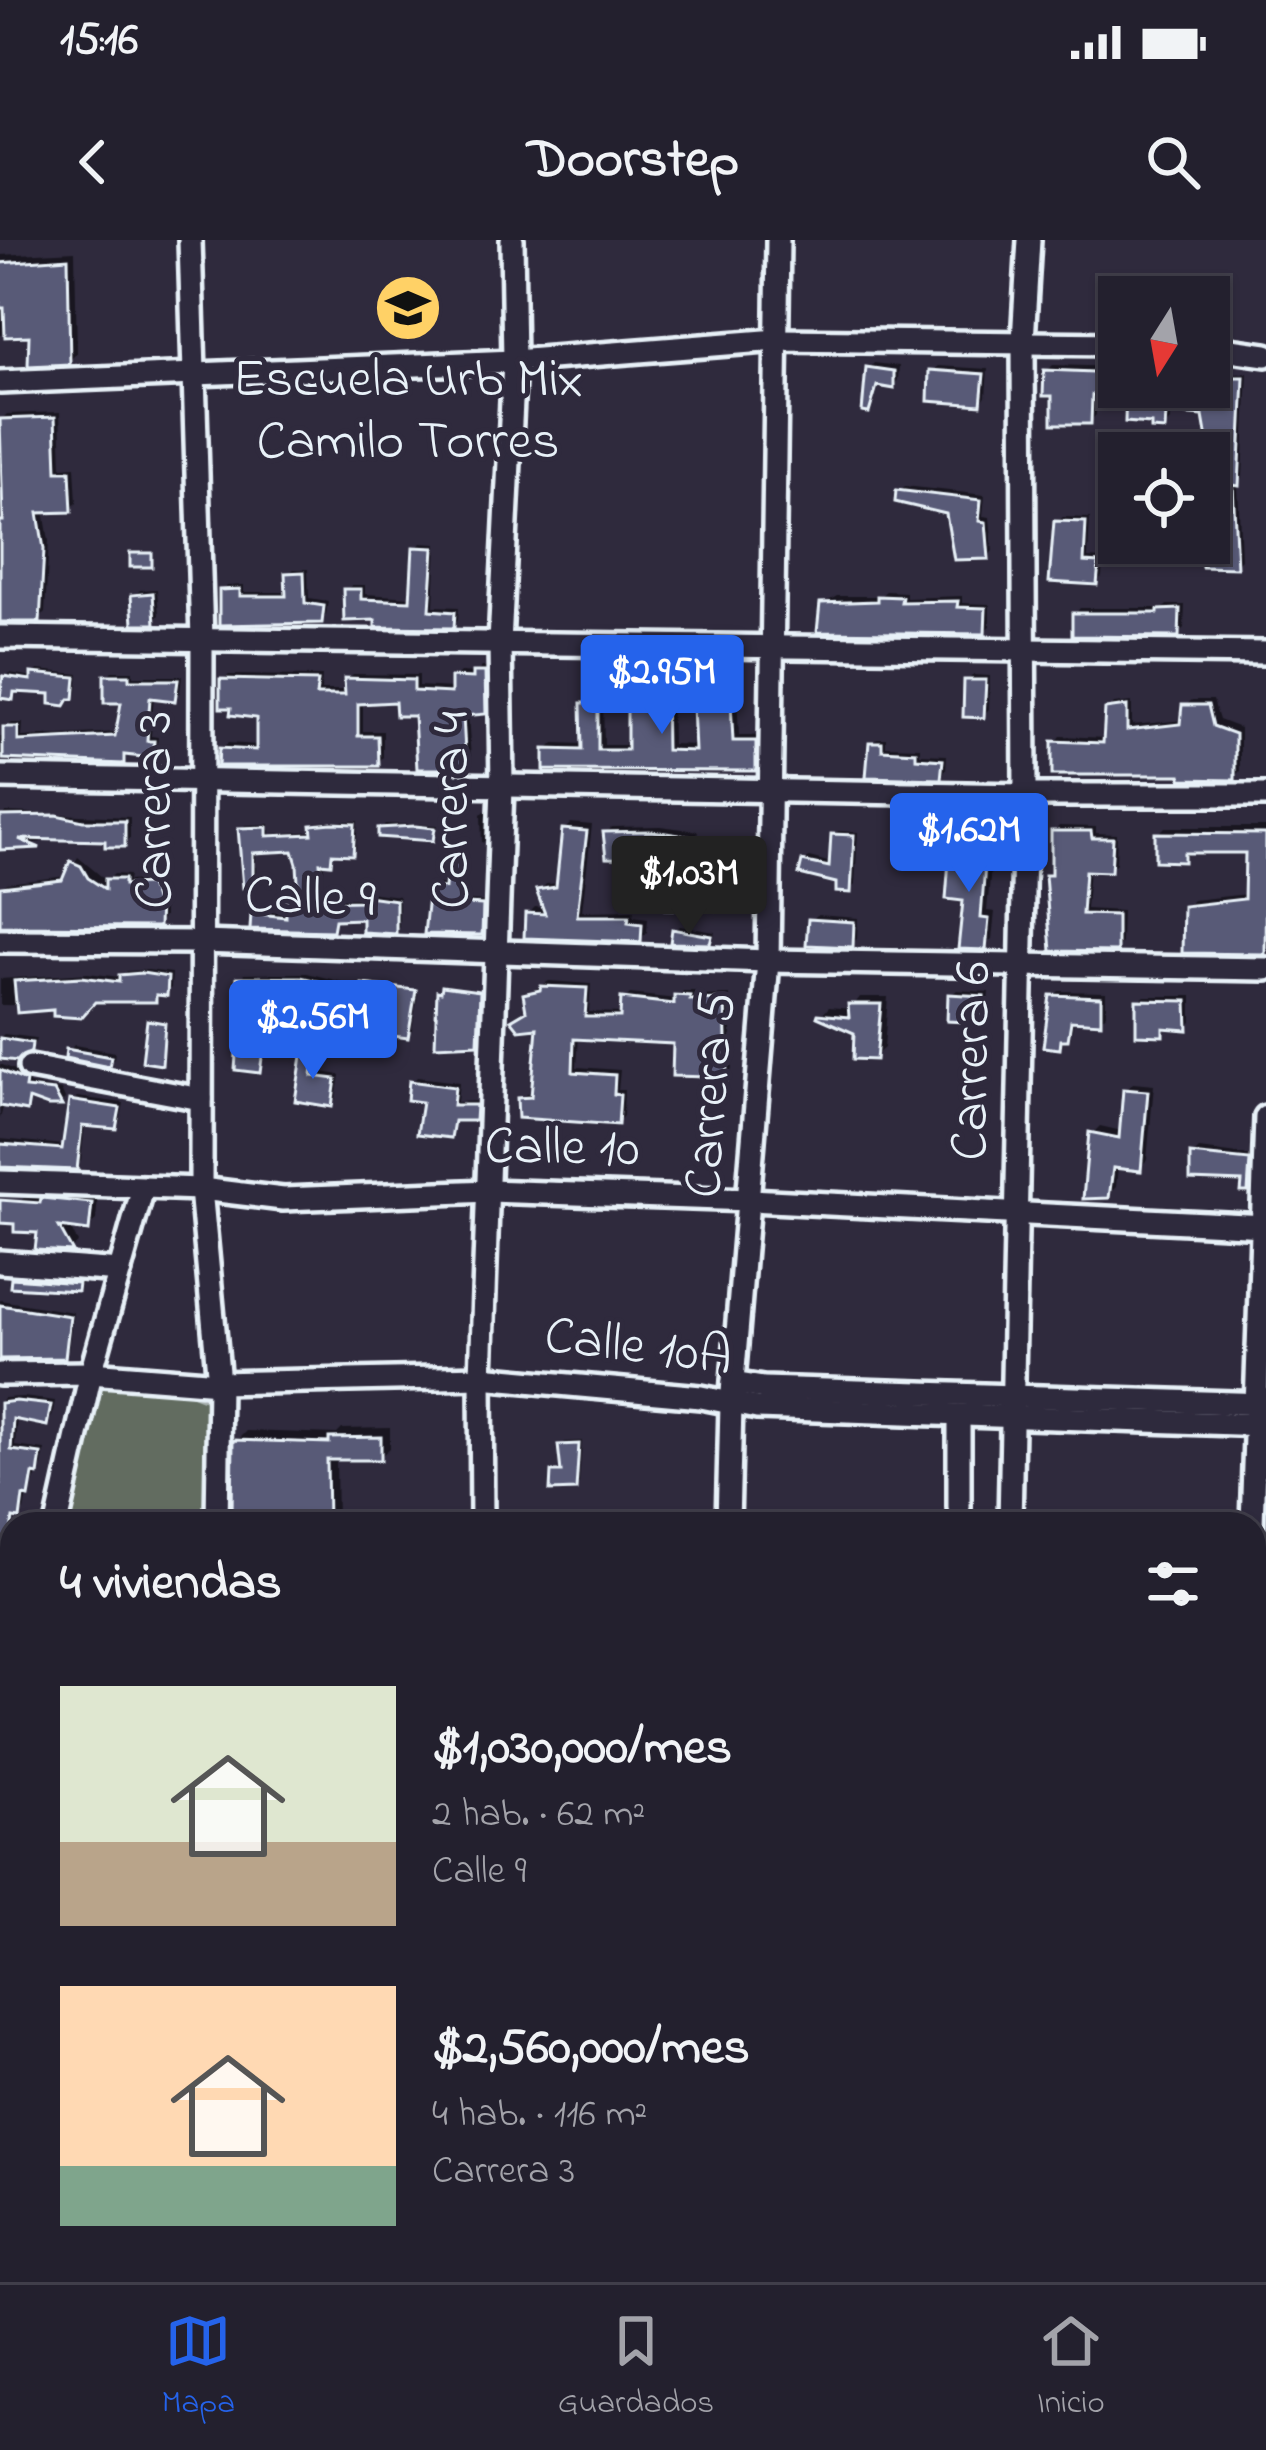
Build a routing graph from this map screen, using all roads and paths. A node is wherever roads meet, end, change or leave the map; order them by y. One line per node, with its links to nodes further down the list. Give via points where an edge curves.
1 (190, 240): 11 (street, Carrera 3)
2 (512, 240): 10 (street, Carrera 4)
3 (778, 240): 5 (street, Carrera 5)
4 (1029, 240): 6 (street, Carrera 6)
5 (778, 340): 6 (street); 10 (street); 16 (street, Carrera 5)
6 (1023, 341): 7 (street); 17 (street, Carrera 6)
7 (1098, 343)
8 (1230, 350): 9 (street)
9 (1266, 355)
10 (514, 361): 11 (street); 15 (street, Carrera 4)
11 (191, 374): 12 (street); 14 (street, Carrera 3)
12 (0, 382)
13 (0, 638): 14 (street)
14 (202, 640): 15 (street); 20 (street, Carrera 3)
15 (500, 643): 16 (street); 21 (street, Carrera 4)
16 (773, 644): 17 (street); 22 (street, Carrera 5)
17 (1026, 649): 18 (street); 24 (street, Carrera 6)
18 (1266, 653)
19 (0, 777): 20 (street)
20 (203, 781): 21 (street); 26 (street, Carrera 3)
21 (502, 787): 22 (street); 27 (street, Carrera 4)
22 (771, 791): 24 (street); 28 (street, Carrera 5)
23 (1263, 792): 24 (street)
24 (1025, 795): 29 (street, Carrera 6)
25 (0, 941): 26 (street, Calle 9)
26 (201, 942): 27 (street, Calle 9); 32 (street, Carrera 3)
27 (498, 950): 28 (street, Calle 9); 37 (street, Carrera 4)
28 (769, 961): 29 (street, Calle 9); 38 (street, Carrera 5)
29 (1022, 964): 30 (street, Calle 9); 39 (street, Carrera 6)
30 (1266, 969)
31 (30, 1067): 32 (street)
32 (201, 1099): 36 (street, Carrera 3)
33 (1266, 1117): 40 (street)
34 (0, 1183): 35 (street, Calle 10)
35 (142, 1188): 36 (street, Calle 10); 42 (street)
36 (201, 1190): 37 (street, Calle 10, via 283,1198); 46 (street, Carrera 3)
37 (490, 1191): 38 (street, Calle 10); 45 (street, Carrera 4)
38 (750, 1200): 39 (street, Calle 10); 47 (street, Carrera 5)
39 (1016, 1214): 40 (street, Calle 10); 48 (street, Carrera 6)
40 (1264, 1226): 49 (street)
41 (0, 1262): 42 (street)
42 (120, 1271): 43 (street)
43 (92, 1373): 44 (street, Calle 10A); 46 (street, Calle 10A); 52 (street)
44 (0, 1374)
45 (481, 1377): 46 (street, Calle 10A); 47 (street, Calle 10A); 54 (street, Carrera 4)
46 (219, 1383): 53 (street, Carrera 3)
47 (732, 1394): 48 (street, Calle 10A, via 763,1388); 50 (street, Calle 10A); 55 (street, Carrera 5)
48 (1013, 1407): 49 (street, Calle 10A); 50 (street, Calle 10A); 56 (street, Carrera 6)
49 (1261, 1414): 57 (street)
50 (959, 1415): 51 (street)
51 (959, 1507)
52 (60, 1512)
53 (217, 1512)
54 (482, 1512)
55 (728, 1512)
56 (1010, 1512)
57 (1253, 1512)

